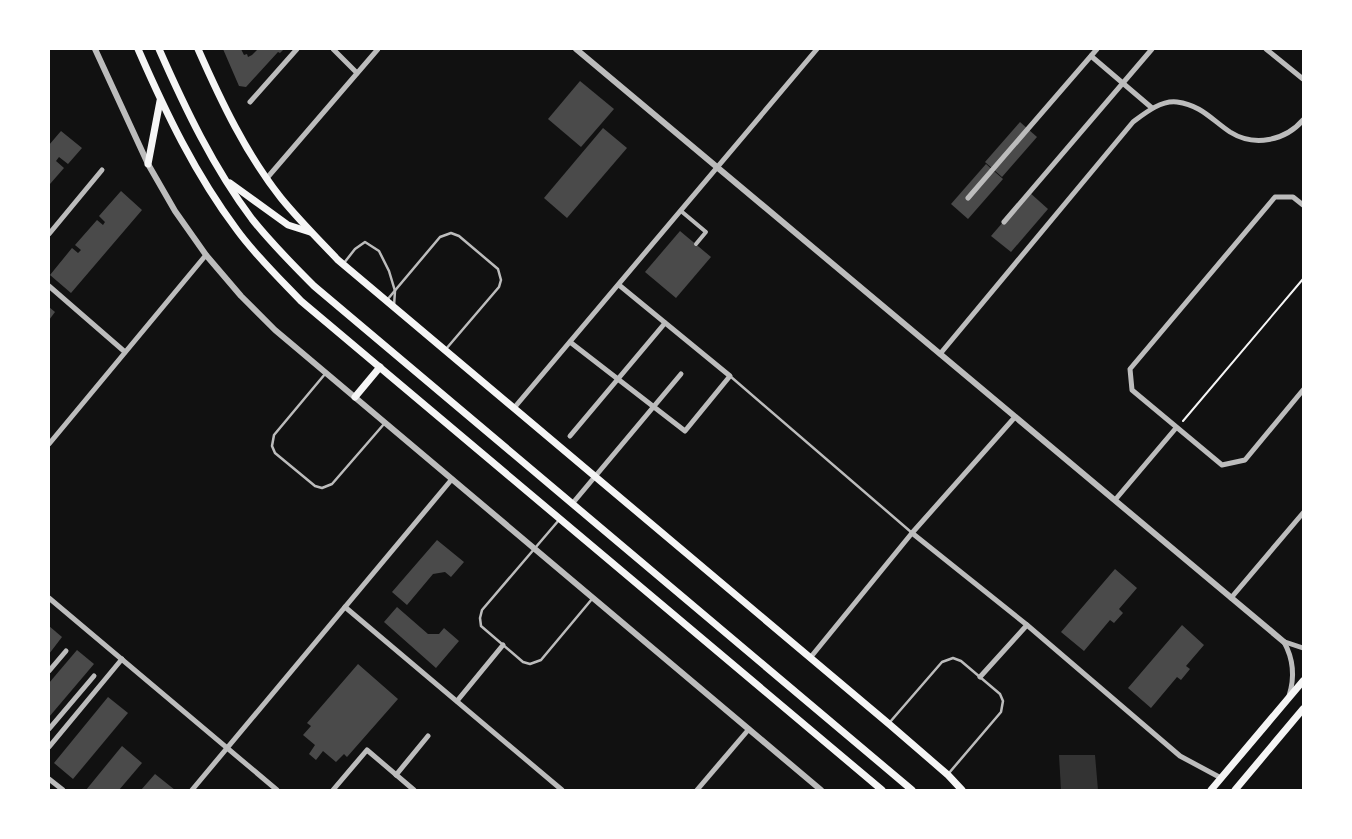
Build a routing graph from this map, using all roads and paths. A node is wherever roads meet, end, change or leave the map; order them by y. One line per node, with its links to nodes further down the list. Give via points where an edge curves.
1 (95, 49): 21 (street)
2 (138, 49): 17 (main road)
3 (159, 49): 25 (main road, via 200,136)
4 (198, 49): 24 (main road, via 231,120)
5 (296, 49): 18 (street)
6 (333, 49): 14 (street)
7 (378, 49): 14 (street)
8 (576, 49): 22 (street)
9 (817, 49): 22 (street)
10 (1097, 49): 13 (street)
11 (1152, 49): 16 (street)
12 (1266, 49): 15 (street)
13 (1091, 56): 16 (street); 26 (street)
14 (357, 73): 24 (street)
15 (1303, 79)
16 (1122, 83): 19 (street); 29 (street)
17 (160, 100): 21 (main road); 46 (main road, via 208,190 237,231 301,301)
18 (250, 102)
19 (1152, 108): 20 (street, via 1176,102 1199,108 1231,132 1249,140 1283,137); 45 (street, via 1133,122)
20 (1303, 120)
21 (148, 164): 33 (street)
22 (718, 168): 28 (street); 45 (street)
23 (102, 170): 31 (street)
24 (267, 178): 30 (main road)
25 (225, 179): 30 (main road, via 288,225); 63 (main road, via 252,219 314,286)
26 (968, 198)
27 (1303, 205): 57 (street, via 1293,197 1275,197 1130,369 1132,390)
28 (681, 211): 32 (street, via 706,232); 36 (street)
29 (1004, 222)
30 (310, 232): 34 (main road)
31 (49, 234)
32 (696, 244)
33 (206, 255): 44 (street); 47 (street, via 275,330)
34 (343, 264): 38 (lane, via 365,242 379,251); 39 (main road)
35 (1303, 279): 57 (path)
36 (619, 285): 41 (street); 42 (street)
37 (49, 286): 44 (street)
38 (395, 291): 39 (lane); 40 (lane); 43 (lane, via 440,237 447,234 459,236 498,269 499,287)
39 (387, 301): 40 (main road)
40 (394, 307): 43 (main road)
41 (665, 323): 49 (street); 50 (street)
42 (570, 342): 50 (street); 54 (street)
43 (445, 350): 54 (main road)
44 (125, 352): 59 (street)
45 (940, 354): 55 (street)
46 (380, 367): 52 (main road); 65 (main road)
47 (326, 373): 52 (street); 56 (lane, via 274,435 271,442 275,453 315,486 326,488)
48 (681, 374): 53 (street)
49 (730, 376): 53 (street, via 684,431); 66 (lane)
50 (618, 379): 53 (street); 58 (street)
51 (1303, 390): 57 (street, via 1244,460 1222,465)
52 (355, 397): 56 (street)
53 (653, 406): 60 (street)
54 (514, 408): 60 (main road)
55 (1015, 417): 62 (street); 66 (street)
56 (385, 422): 61 (street)
57 (1176, 428): 62 (street)
58 (570, 436)
59 (49, 444)
60 (595, 477): 63 (street); 77 (main road)
61 (452, 479): 67 (street); 71 (street)
62 (1115, 500): 70 (street)
63 (572, 504): 105 (main road)
64 (1303, 513): 70 (street)
65 (560, 519): 67 (lane); 104 (main road)
66 (912, 533): 72 (street); 77 (street)
67 (535, 549): 69 (street); 74 (lane, via 480,614 484,629)
68 (49, 598): 78 (street)
69 (593, 598): 74 (lane, via 538,662 523,662); 87 (street)
70 (1231, 598): 73 (street)
71 (345, 607): 84 (street); 91 (street)
72 (1027, 625): 81 (street); 94 (street, via 1180,756)
73 (1284, 642): 75 (street); 83 (street, via 1290,652 1294,682)
74 (503, 645): 84 (street)
75 (1303, 648)
76 (66, 650): 79 (street)
77 (810, 658): 86 (main road)
78 (122, 660): 90 (street); 91 (street)
79 (49, 671)
80 (94, 676): 88 (street)
81 (980, 677): 86 (lane, via 961,661 945,660); 93 (lane, via 1000,694 1002,709)
82 (1303, 681): 83 (main road)
83 (1287, 700): 94 (main road)
84 (457, 701): 101 (street)
85 (1303, 709): 109 (main road)
86 (889, 724): 93 (main road)
87 (748, 729): 102 (street); 103 (street)
88 (49, 730)
89 (428, 736): 92 (street)
90 (49, 747)
91 (227, 748): 97 (street); 98 (street)
92 (396, 775): 99 (street, via 367,750); 100 (street)
93 (948, 775): 106 (main road); 107 (lane)
94 (1221, 778): 108 (main road)
95 (49, 779): 96 (street)
96 (63, 790)
97 (192, 790)
98 (277, 790)
99 (333, 790)
100 (414, 790)
101 (562, 790)
102 (697, 790)
103 (821, 790)
104 (882, 790)
105 (912, 790)
106 (962, 790)
107 (966, 790)
108 (1211, 790)
109 (1235, 790)

